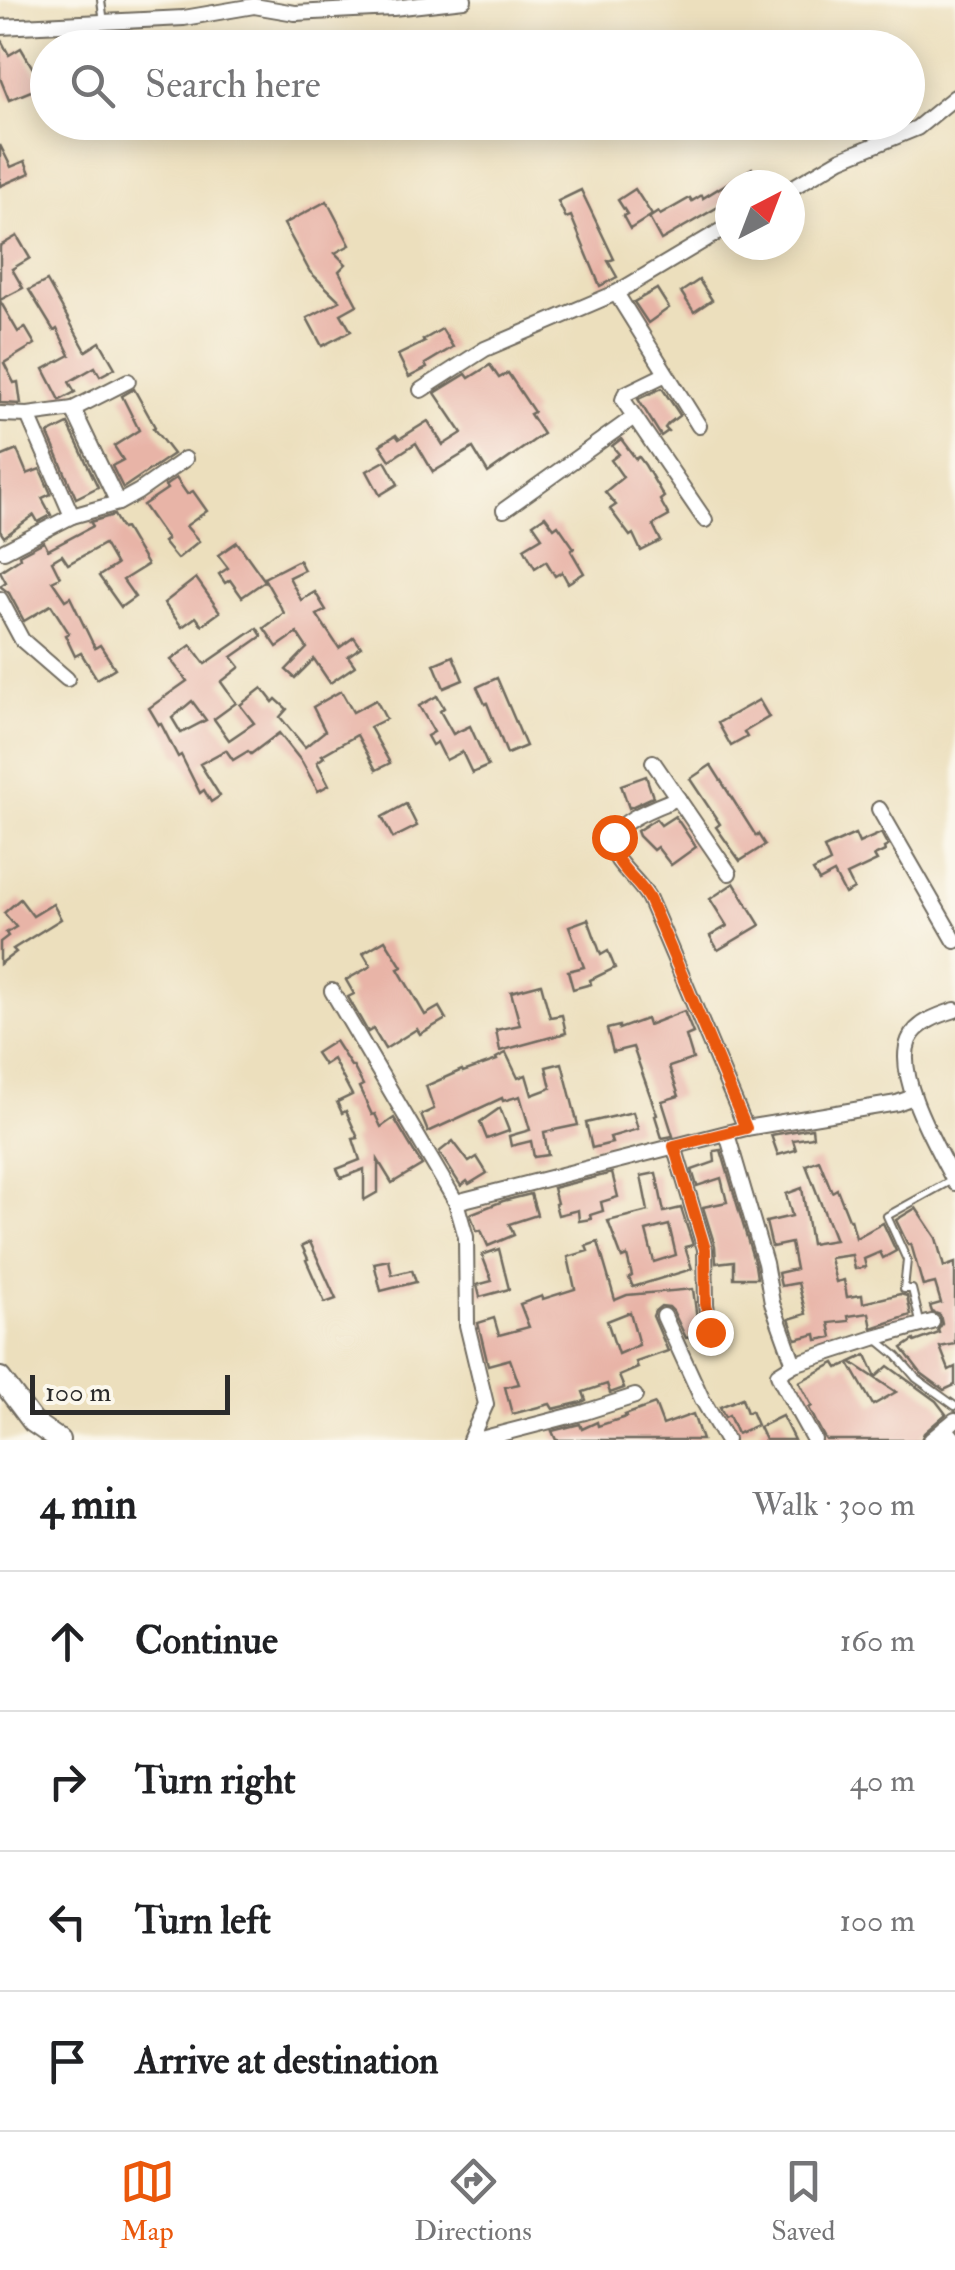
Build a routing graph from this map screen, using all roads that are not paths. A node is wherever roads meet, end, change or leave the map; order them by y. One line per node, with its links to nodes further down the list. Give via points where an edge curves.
1 (101, 0): 5 (lane)
2 (464, 0): 3 (street)
3 (392, 4): 4 (street, via 295,13)
4 (212, 6): 5 (street, via 184,18)
5 (104, 24): 6 (street)
6 (0, 27)
7 (955, 97): 8 (street)
8 (925, 121)
9 (888, 140): 10 (street)
10 (805, 180)
11 (715, 234): 12 (street)
12 (616, 293): 13 (street); 15 (street, via 485,349)
13 (666, 374): 19 (street, via 623,396); 20 (street)
14 (128, 381): 16 (street)
15 (422, 390)
16 (73, 410): 18 (street); 22 (street)
17 (0, 414): 18 (street)
18 (28, 415): 24 (street)
19 (634, 417): 23 (street); 25 (street)
20 (699, 426)
21 (185, 459): 22 (street)
22 (118, 503): 24 (street)
23 (504, 510)
24 (72, 516): 26 (street)
25 (706, 520)
26 (1, 550)
27 (0, 599): 28 (street, via 22,640)
28 (68, 679)
29 (653, 762): 30 (street)
30 (678, 798): 32 (street); 37 (street, via 629,820 612,848 648,894)
31 (879, 809): 33 (street)
32 (728, 873)
33 (955, 941)
34 (332, 991): 41 (street)
35 (955, 1010): 36 (street, via 916,1030 908,1043)
36 (913, 1096): 37 (street); 40 (street)
37 (746, 1128): 38 (street)
38 (726, 1134): 39 (street); 46 (street)
39 (674, 1146): 41 (street); 44 (street, via 705,1249)
40 (954, 1181): 43 (lane, via 888,1216 907,1260 904,1289 912,1289)
41 (456, 1202): 52 (street, via 466,1237 468,1325 486,1404)
42 (664, 1316): 53 (street)
43 (926, 1324): 45 (street)
44 (710, 1332)
45 (874, 1338): 46 (street); 49 (lane)
46 (794, 1364): 54 (street, via 778,1374)
47 (0, 1378): 51 (main road, via 32,1422)
48 (635, 1396): 52 (street)
49 (955, 1406)
50 (950, 1424): 55 (street); 56 (street)
51 (60, 1440)
52 (474, 1440)
53 (726, 1440)
54 (814, 1440)
55 (931, 1440)
56 (955, 1440)

